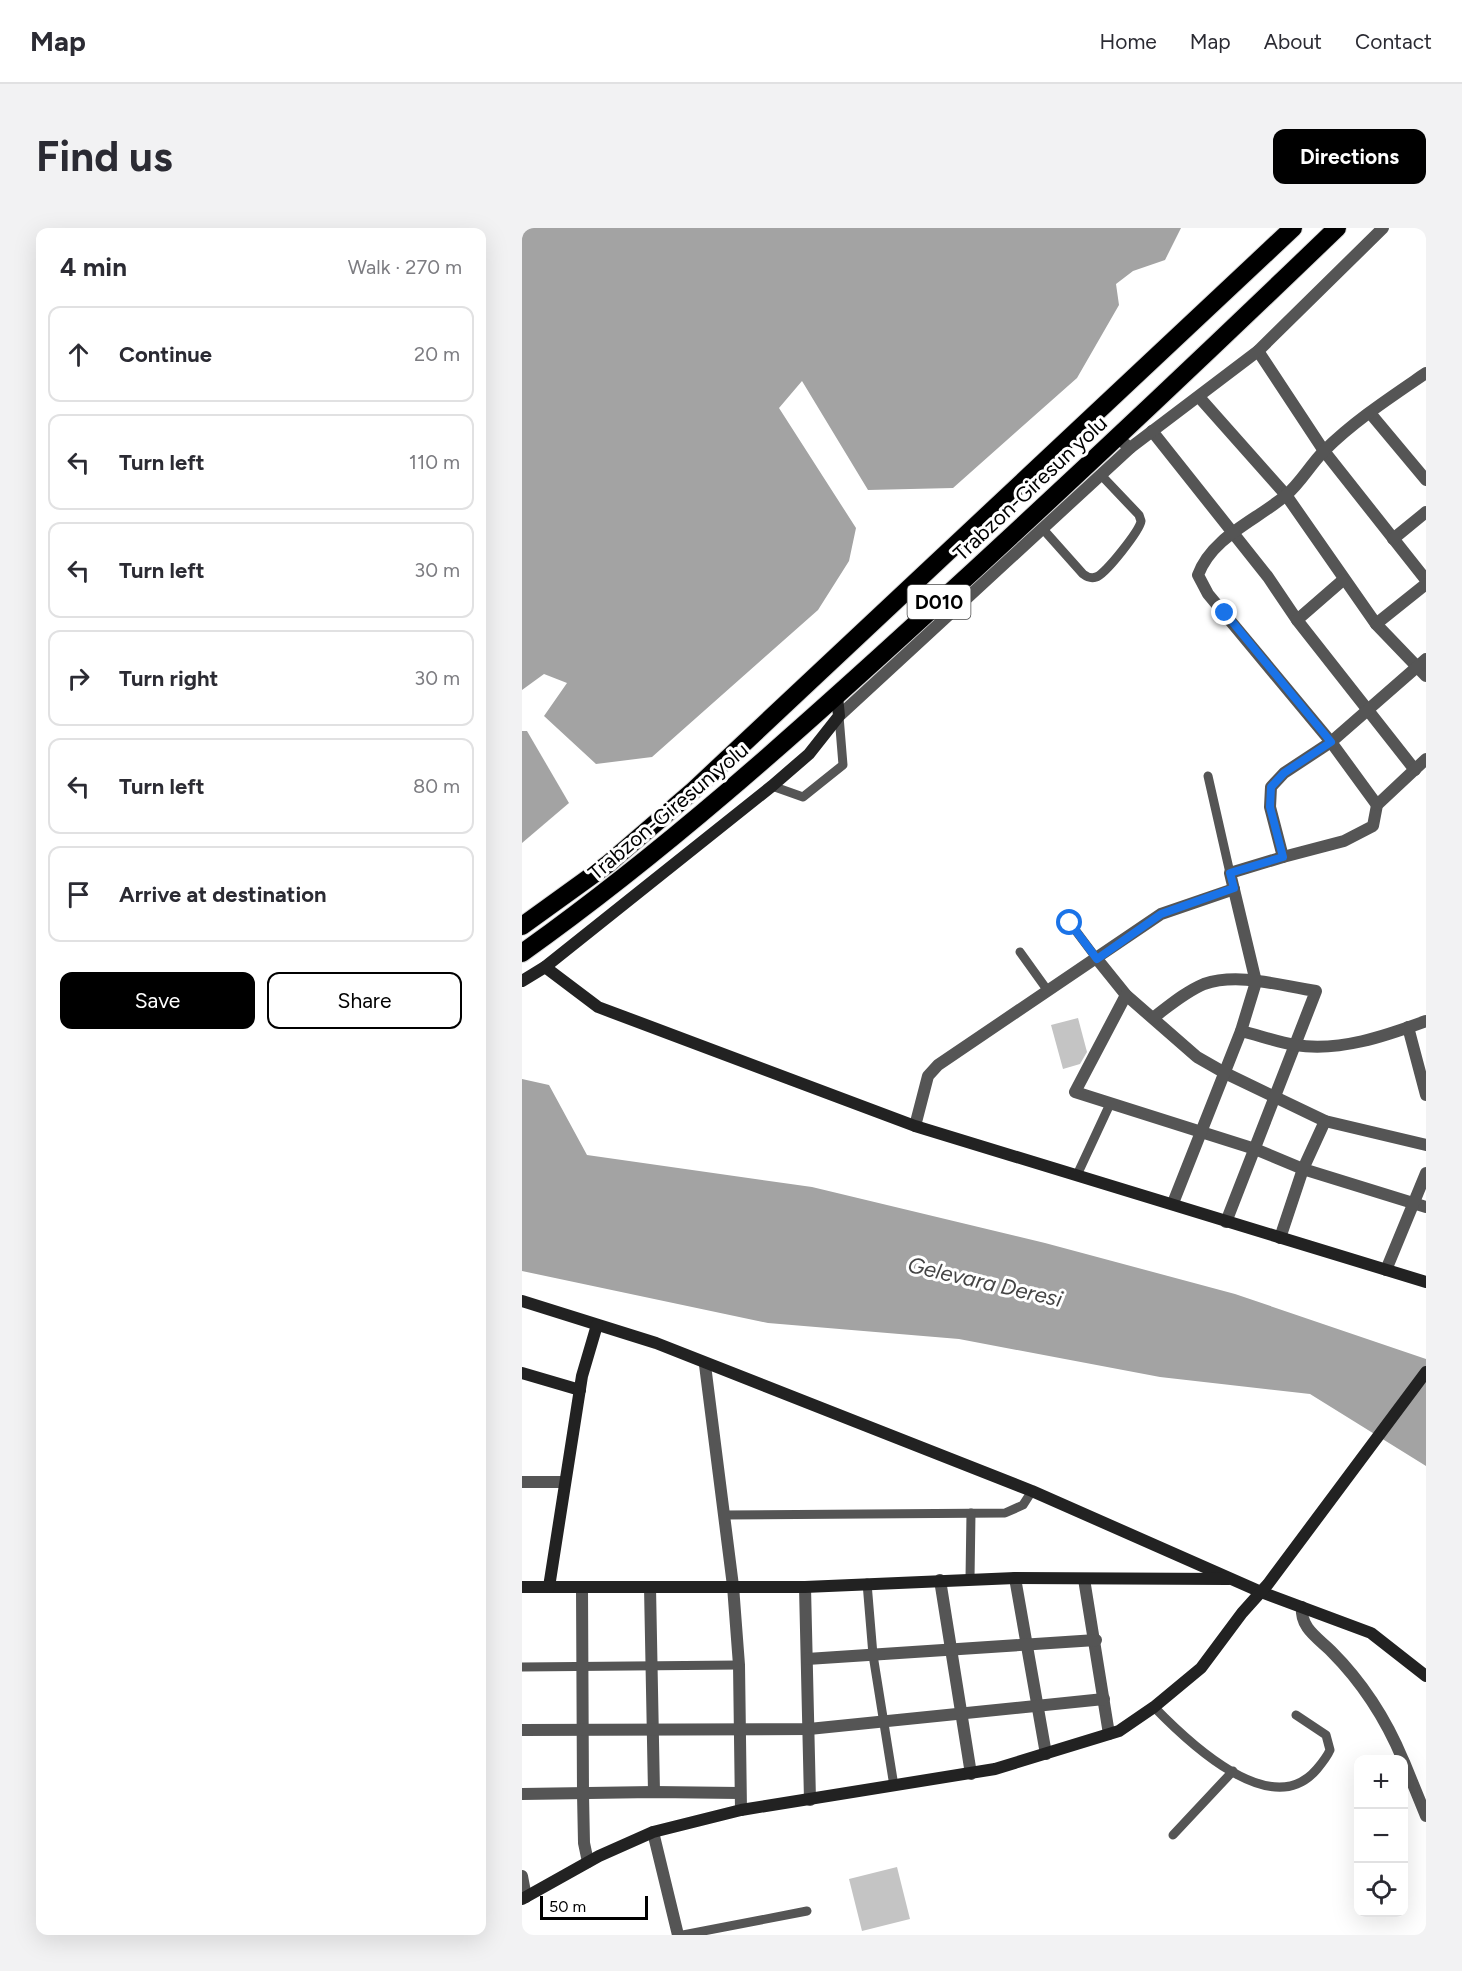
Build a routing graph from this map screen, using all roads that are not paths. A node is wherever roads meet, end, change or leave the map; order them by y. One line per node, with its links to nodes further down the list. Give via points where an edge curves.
1 (1293, 228): 36 (highway, Trabzon-Giresun yolu / D010, via 694,790 608,864)
2 (1337, 228): 9 (highway, Trabzon-Giresun yolu / D010)
3 (1383, 228): 4 (street)
4 (1258, 351): 6 (street); 10 (street)
5 (1426, 374): 7 (street, via 1399,389)
6 (1199, 397): 8 (street); 13 (street)
7 (1371, 413): 10 (street); 12 (street)
8 (1152, 431): 9 (street); 16 (street)
9 (1124, 443): 11 (street); 23 (highway, Trabzon-Giresun yolu / D010)
10 (1324, 451): 13 (street); 17 (street)
11 (1101, 475): 15 (street); 15 (lane, via 1141,521 1100,576 1090,578 1083,574)
12 (1426, 480)
13 (1286, 495): 16 (street); 18 (street)
14 (1426, 512): 17 (street)
15 (1042, 528): 25 (street)
16 (1233, 532): 20 (street); 26 (street, via 1203,561 1198,575 1208,594)
17 (1394, 539): 19 (street)
18 (1343, 580): 20 (street); 21 (street)
19 (1426, 582): 21 (street)
20 (1297, 620): 24 (street)
21 (1376, 624): 22 (street)
22 (1424, 667): 24 (street)
23 (837, 696): 25 (street); 38 (highway, Trabzon-Giresun yolu / D010, via 598,898)
24 (1369, 709): 26 (street); 28 (street)
25 (839, 716): 30 (street, via 809,754); 30 (lane, via 843,765 804,798)
26 (1331, 742): 31 (street); 32 (street, via 1284,773 1271,787 1270,807)
27 (1426, 760): 28 (street)
28 (1415, 770): 31 (street)
29 (1208, 776): 33 (lane)
30 (772, 786): 40 (street)
31 (1377, 805): 32 (street, via 1373,826 1344,841)
32 (1283, 857): 33 (street)
33 (1230, 873): 34 (street)
34 (1234, 888): 39 (street, via 1161,914); 42 (street)
35 (1070, 923): 39 (lane)
36 (522, 926)
37 (1020, 952): 43 (lane)
38 (522, 953)
39 (1097, 959): 43 (street); 44 (street)
40 (545, 966): 41 (street); 55 (street, via 598,1007)
41 (522, 981)
42 (1256, 982): 45 (street, via 1242,979 1205,984); 48 (street); 49 (street, via 1316,991)
43 (1048, 991): 55 (street, via 938,1065 928,1076)
44 (1126, 994): 45 (street); 53 (street, via 1075,1092)
45 (1153, 1018): 50 (street, via 1197,1057)
46 (1426, 1021): 47 (street)
47 (1408, 1027): 49 (street, via 1352,1043); 51 (street)
48 (1241, 1031): 49 (street); 50 (street)
49 (1295, 1045): 52 (street)
50 (1225, 1073): 52 (street); 56 (street)
51 (1426, 1095)
52 (1276, 1097): 54 (street); 58 (street)
53 (1110, 1104): 56 (street); 61 (lane)
54 (1325, 1121): 57 (street); 59 (street)
55 (915, 1126): 61 (street)
56 (1201, 1134): 58 (street); 62 (street)
57 (1426, 1145)
58 (1255, 1149): 59 (street); 64 (street)
59 (1303, 1169): 63 (street); 65 (street)
60 (1426, 1173): 63 (street)
61 (1077, 1175): 62 (street)
62 (1173, 1203): 64 (street)
63 (1420, 1205): 66 (street)
64 (1226, 1222): 65 (street)
65 (1280, 1238): 66 (street)
66 (1386, 1270): 67 (street)
67 (1426, 1282)
68 (522, 1301): 69 (street)
69 (597, 1325): 70 (street, via 656,1343); 73 (street)
70 (705, 1365): 76 (street); 78 (street)
71 (1426, 1372): 91 (street)
72 (522, 1373): 73 (street)
73 (580, 1390): 75 (street)
74 (522, 1482): 75 (street)
75 (564, 1482): 87 (street)
76 (1032, 1491): 77 (lane, via 1026,1502 1011,1511); 82 (street)
77 (971, 1513): 78 (lane); 80 (lane)
78 (724, 1515): 85 (street)
79 (1015, 1578): 80 (street); 81 (street); 94 (street)
80 (970, 1579): 83 (street)
81 (1084, 1579): 82 (street); 93 (street)
82 (1233, 1579): 91 (street)
83 (940, 1580): 84 (street); 95 (street)
84 (867, 1584): 90 (street); 96 (lane)
85 (734, 1586): 89 (street); 90 (street); 98 (street)
86 (522, 1587): 87 (street)
87 (549, 1587): 88 (street)
88 (582, 1587): 89 (street); 100 (street)
89 (650, 1587): 101 (street)
90 (805, 1587): 97 (street)
91 (1264, 1588): 92 (street); 105 (street, via 1201,1668)
92 (1302, 1607): 102 (street, via 1371,1633); 116 (street, via 1305,1626 1359,1682)
93 (1096, 1640): 94 (street); 103 (street)
94 (1027, 1645): 95 (street); 104 (street)
95 (951, 1650): 96 (street); 107 (street)
96 (873, 1655): 97 (street); 108 (lane)
97 (807, 1659): 110 (street)
98 (739, 1665): 101 (lane); 113 (street)
99 (522, 1667): 100 (lane)
100 (582, 1667): 101 (lane); 109 (street)
101 (652, 1667): 112 (street)
102 (1426, 1676)
103 (1104, 1700): 104 (street); 114 (street)
104 (1037, 1707): 107 (street); 115 (street)
105 (1154, 1707): 114 (street); 117 (lane, via 1179,1733)
106 (1296, 1714): 117 (lane, via 1326,1735 1330,1744 1328,1755 1307,1781 1275,1788)
107 (961, 1715): 108 (street); 119 (street)
108 (883, 1722): 110 (street); 120 (lane)
109 (583, 1729): 111 (street); 112 (street); 124 (street)
110 (809, 1729): 113 (street); 125 (street)
111 (522, 1730)
112 (653, 1731): 113 (street); 121 (street)
113 (741, 1731): 122 (street)
114 (1109, 1734): 115 (street)
115 (1046, 1754): 119 (street)
116 (1401, 1755)
117 (1233, 1771): 129 (lane)
118 (1408, 1772): 127 (street)
119 (971, 1774): 120 (street)
120 (894, 1786): 125 (street)
121 (654, 1791): 122 (street); 124 (street)
122 (740, 1793): 126 (street)
123 (522, 1794): 124 (street)
124 (583, 1794): 130 (street)
125 (810, 1800): 126 (street)
126 (741, 1810): 128 (street)
127 (1426, 1816)
128 (653, 1832): 130 (street); 134 (street)
129 (1173, 1835)
130 (588, 1862): 132 (street)
131 (522, 1876): 132 (street)
132 (524, 1898)
133 (807, 1911): 135 (lane)
134 (678, 1935)
135 (683, 1935)

